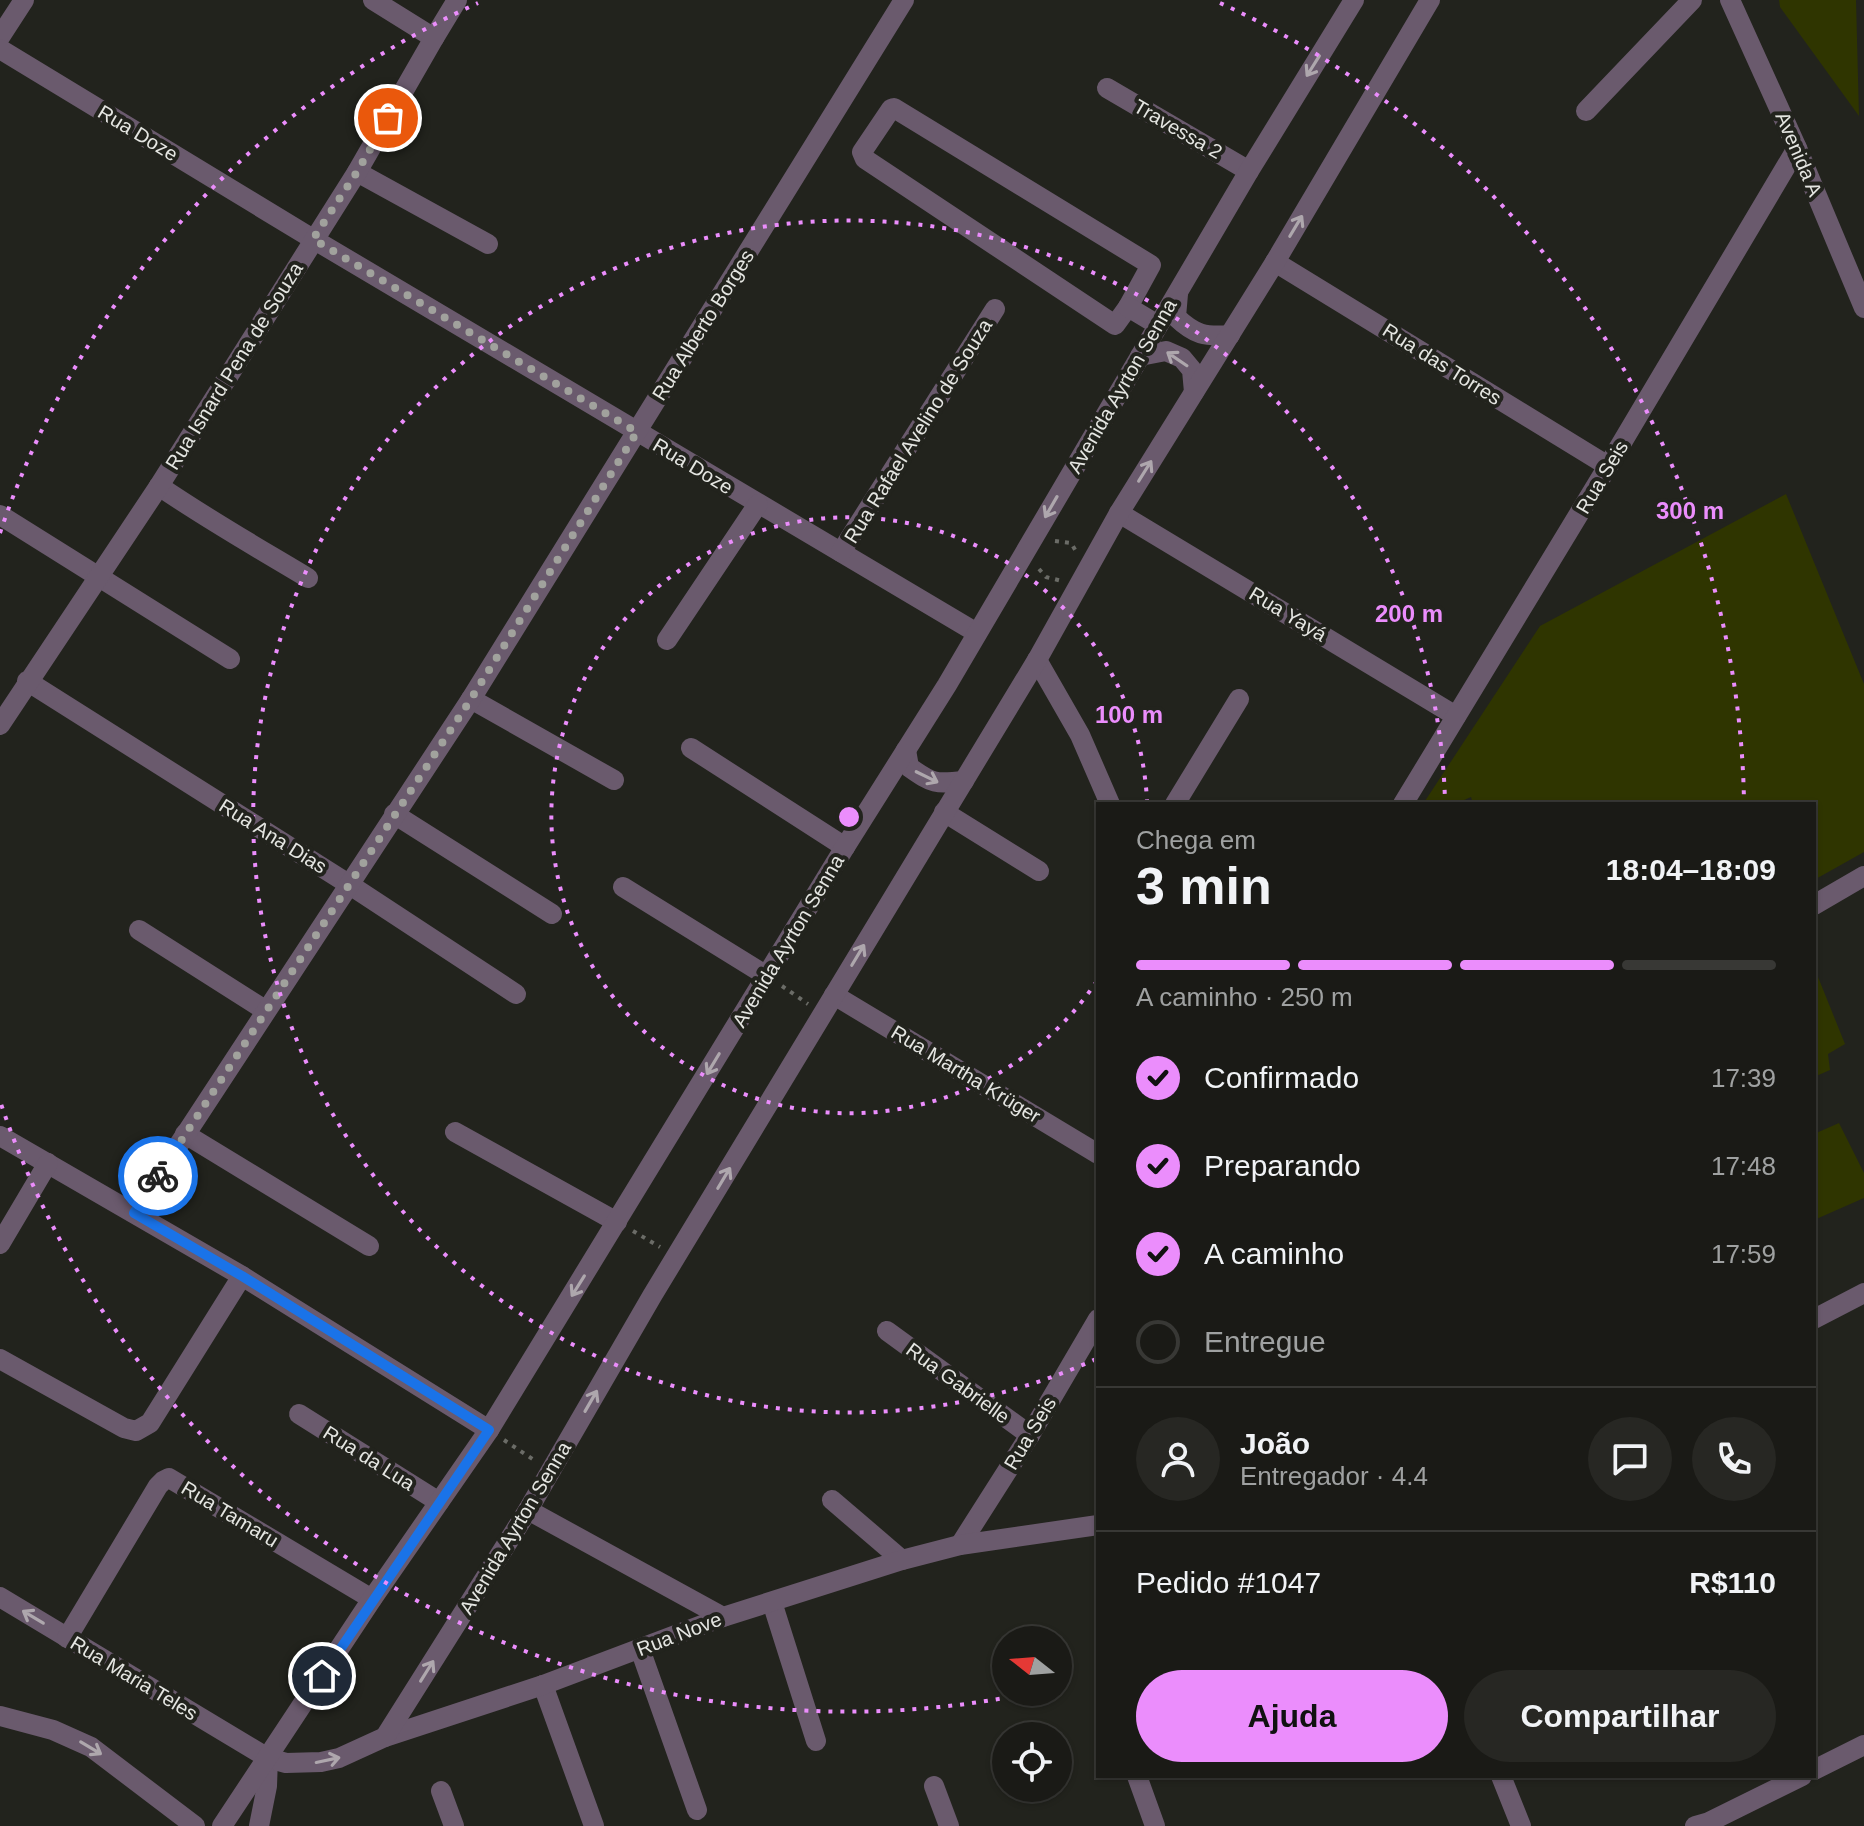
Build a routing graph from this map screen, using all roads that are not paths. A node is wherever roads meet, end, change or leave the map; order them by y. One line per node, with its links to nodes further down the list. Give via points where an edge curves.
1 (24, 0): 9 (street)
2 (373, 0): 10 (street)
3 (457, 0): 10 (street, Rua Isnard Pena de Souza)
4 (904, 0): 28 (street, Rua Alberto Borges)
5 (1354, 0): 15 (street, Avenida Ayrton Senna, one-way to 15)
6 (1430, 0): 19 (street, Avenida Ayrton Senna, one-way to 6)
7 (1692, 0): 13 (street)
8 (1730, 0): 14 (street, Avenida A)
9 (0, 37)
10 (434, 38): 16 (street, Rua Isnard Pena de Souza)
11 (0, 49): 17 (street, Rua Doze)
12 (1107, 88): 15 (street, Travessa 2)
13 (1586, 111)
14 (1797, 148): 22 (street, Avenida A); 29 (street, Rua Seis)
15 (1249, 171): 20 (street, Avenida Ayrton Senna)
16 (357, 172): 17 (street, Rua Isnard Pena de Souza); 18 (street)
17 (313, 239): 28 (street, Rua Doze); 30 (street, Rua Isnard Pena de Souza)
18 (488, 244)
19 (1275, 262): 25 (street, Avenida Ayrton Senna); 29 (street, Rua das Torres)
20 (1178, 290): 24 (street, Avenida Ayrton Senna); 25 (street, via 1176,317 1189,330)
21 (1128, 307): 21 (street, via 1151,265 891,109 862,152 865,159 1115,325); 24 (street)
22 (1864, 308)
23 (995, 309): 34 (street, Rua Rafael Avelino de Souza)
24 (1158, 325): 26 (street, Avenida Ayrton Senna)
25 (1230, 335): 27 (street, Avenida Ayrton Senna)
26 (1140, 356): 27 (street, one-way to 26, via 1192,370 1182,358 1166,351); 37 (street, Avenida Ayrton Senna, one-way to 37)
27 (1194, 392): 32 (street, Avenida Ayrton Senna, one-way to 27)
28 (637, 432): 31 (street, Rua Doze); 42 (street, Rua Alberto Borges)
29 (1608, 466): 44 (street, Rua Seis)
30 (159, 486): 35 (street, Rua Isnard Pena de Souza); 36 (street)
31 (758, 504): 34 (street, Rua Doze); 38 (street)
32 (1119, 513): 40 (street, Avenida Ayrton Senna); 44 (street, Rua Yayá)
33 (0, 515): 35 (street)
34 (841, 552): 37 (street, Rua Doze)
35 (99, 576): 39 (street); 41 (street, Rua Isnard Pena de Souza)
36 (308, 578)
37 (977, 633): 47 (street, Avenida Ayrton Senna)
38 (667, 640)
39 (230, 659)
40 (1037, 660): 49 (street, Avenida Ayrton Senna); 50 (street, via 1080,735)
41 (27, 681): 45 (street, Rua Isnard Pena de Souza); 58 (street, Rua Ana Dias)
42 (471, 699): 48 (street); 54 (street, Rua Alberto Borges)
43 (1239, 699): 51 (street)
44 (1456, 716): 52 (street, Rua Seis)
45 (0, 725)
46 (691, 748): 55 (street)
47 (906, 750): 49 (street, one-way to 49, via 909,767 930,781); 55 (street, Avenida Ayrton Senna)
48 (614, 780)
49 (964, 781): 53 (street, Avenida Ayrton Senna)
50 (1109, 802)
51 (1176, 802)
52 (1404, 802)
53 (944, 812): 56 (street); 65 (street, Avenida Ayrton Senna, one-way to 53)
54 (394, 814): 58 (street, Rua Alberto Borges); 61 (street)
55 (845, 847): 63 (street, Avenida Ayrton Senna)
56 (1039, 871)
57 (1862, 883): 60 (street)
58 (350, 885): 64 (street, Rua Ana Dias); 66 (street, Rua Alberto Borges)
59 (623, 887): 63 (street)
60 (1816, 904)
61 (552, 914)
62 (139, 930): 66 (street)
63 (767, 976): 73 (street, Avenida Ayrton Senna, one-way to 73)
64 (516, 994)
65 (834, 995): 70 (street, Rua Martha Krüger); 87 (street, Avenida Ayrton Senna, one-way to 65)
66 (265, 1010): 68 (street, Rua Alberto Borges)
67 (455, 1132): 73 (street)
68 (185, 1134): 72 (street, Rua Alberto Borges); 75 (street)
69 (0, 1136): 71 (street)
70 (1096, 1153)
71 (48, 1163): 72 (street); 74 (street)
72 (134, 1213): 76 (street)
73 (617, 1222): 83 (street, Avenida Ayrton Senna, one-way to 83)
74 (0, 1244)
75 (369, 1246)
76 (242, 1276): 81 (street, via 150,1423 136,1431); 83 (street)
77 (1864, 1293): 78 (street)
78 (1816, 1318)
79 (1096, 1322): 84 (street, Rua Seis)
80 (887, 1331): 84 (street, Rua Gabrielle)
81 (0, 1359)
82 (299, 1414): 86 (street, Rua da Lua)
83 (489, 1430): 86 (street, Avenida Ayrton Senna)
84 (1030, 1435): 89 (street, Rua Seis)
85 (832, 1500): 90 (street)
86 (439, 1502): 92 (street, Avenida Ayrton Senna)
87 (528, 1510): 94 (street); 99 (street, Avenida Ayrton Senna, one-way to 87)
88 (1096, 1525): 89 (street, Rua Nove)
89 (960, 1545): 90 (street, Rua Nove)
90 (902, 1560): 93 (street, Rua Nove)
91 (0, 1597): 95 (street, Rua Maria Teles, one-way to 91)
92 (372, 1599): 95 (street, Rua Tamaru, via 166,1479); 102 (street, Avenida Ayrton Senna)
93 (772, 1602): 94 (street, Rua Nove); 100 (street)
94 (723, 1617): 96 (street, Rua Nove)
95 (67, 1638): 102 (street, Rua Maria Teles)
96 (640, 1649): 97 (street, Rua Nove); 109 (street)
97 (543, 1685): 99 (street, Rua Nove); 114 (street)
98 (0, 1716): 110 (street, one-way to 110, via 91,1747)
99 (385, 1737): 102 (street, Rua Nove, one-way to 99, via 321,1762)
100 (816, 1741)
101 (1864, 1745): 103 (street)
102 (268, 1758): 111 (street, Avenida Ayrton Senna); 112 (street)
103 (1816, 1769)
104 (1138, 1778): 116 (street)
105 (1502, 1778): 117 (street)
106 (1798, 1778): 118 (street)
107 (934, 1786): 115 (street)
108 (441, 1791): 113 (street)
109 (697, 1810)
110 (195, 1826)
111 (222, 1826)
112 (259, 1826)
113 (454, 1826)
114 (594, 1826)
115 (949, 1826)
116 (1155, 1826)
117 (1521, 1826)
118 (1695, 1826)

